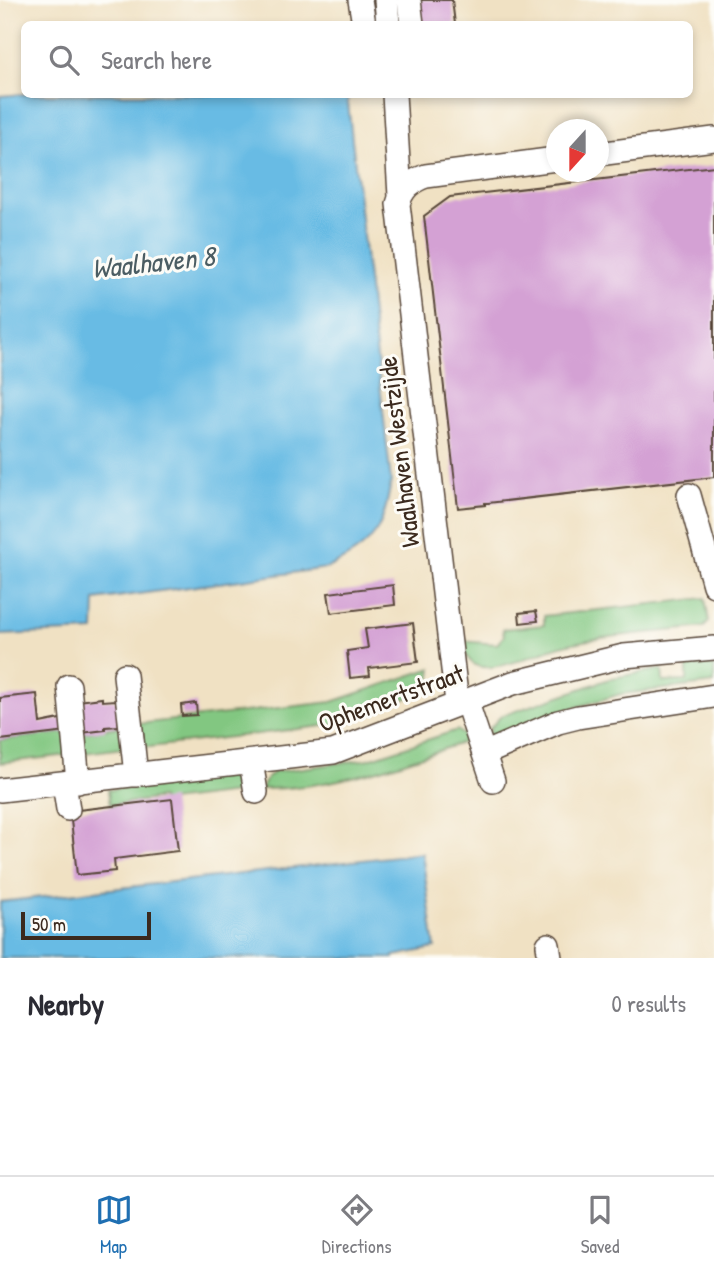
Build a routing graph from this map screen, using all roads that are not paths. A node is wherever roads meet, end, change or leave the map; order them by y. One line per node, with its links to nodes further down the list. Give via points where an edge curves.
1 (360, 0): 6 (street)
2 (376, 0): 7 (street)
3 (386, 0): 8 (street)
4 (396, 0): 9 (street)
5 (410, 0): 10 (street)
6 (363, 21)
7 (379, 21)
8 (388, 21)
9 (398, 21)
10 (412, 21)
11 (379, 98): 13 (street)
12 (396, 98): 13 (street, Waalhaven Westzijde)
13 (395, 137): 17 (street, Waalhaven Westzijde)
14 (714, 139): 15 (street)
15 (609, 152)
16 (546, 160): 17 (street, via 426,176 407,186)
17 (400, 196): 24 (street, Waalhaven Westzijde)
18 (689, 495): 19 (street)
19 (714, 585)
20 (714, 648): 24 (street, Ophemertstraat, via 624,656 513,683)
21 (125, 674): 27 (street)
22 (69, 686): 29 (street)
23 (714, 696): 25 (street, via 558,722)
24 (462, 701): 25 (street, Waalhaven Westzijde); 26 (street, Ophemertstraat, via 333,752)
25 (485, 754): 28 (street, Waalhaven Westzijde)
26 (251, 762): 27 (street, Ophemertstraat); 31 (street)
27 (136, 775): 29 (street, Ophemertstraat)
28 (493, 780)
29 (71, 783): 30 (street, Ophemertstraat); 32 (street)
30 (0, 790)
31 (256, 792)
32 (68, 808)

